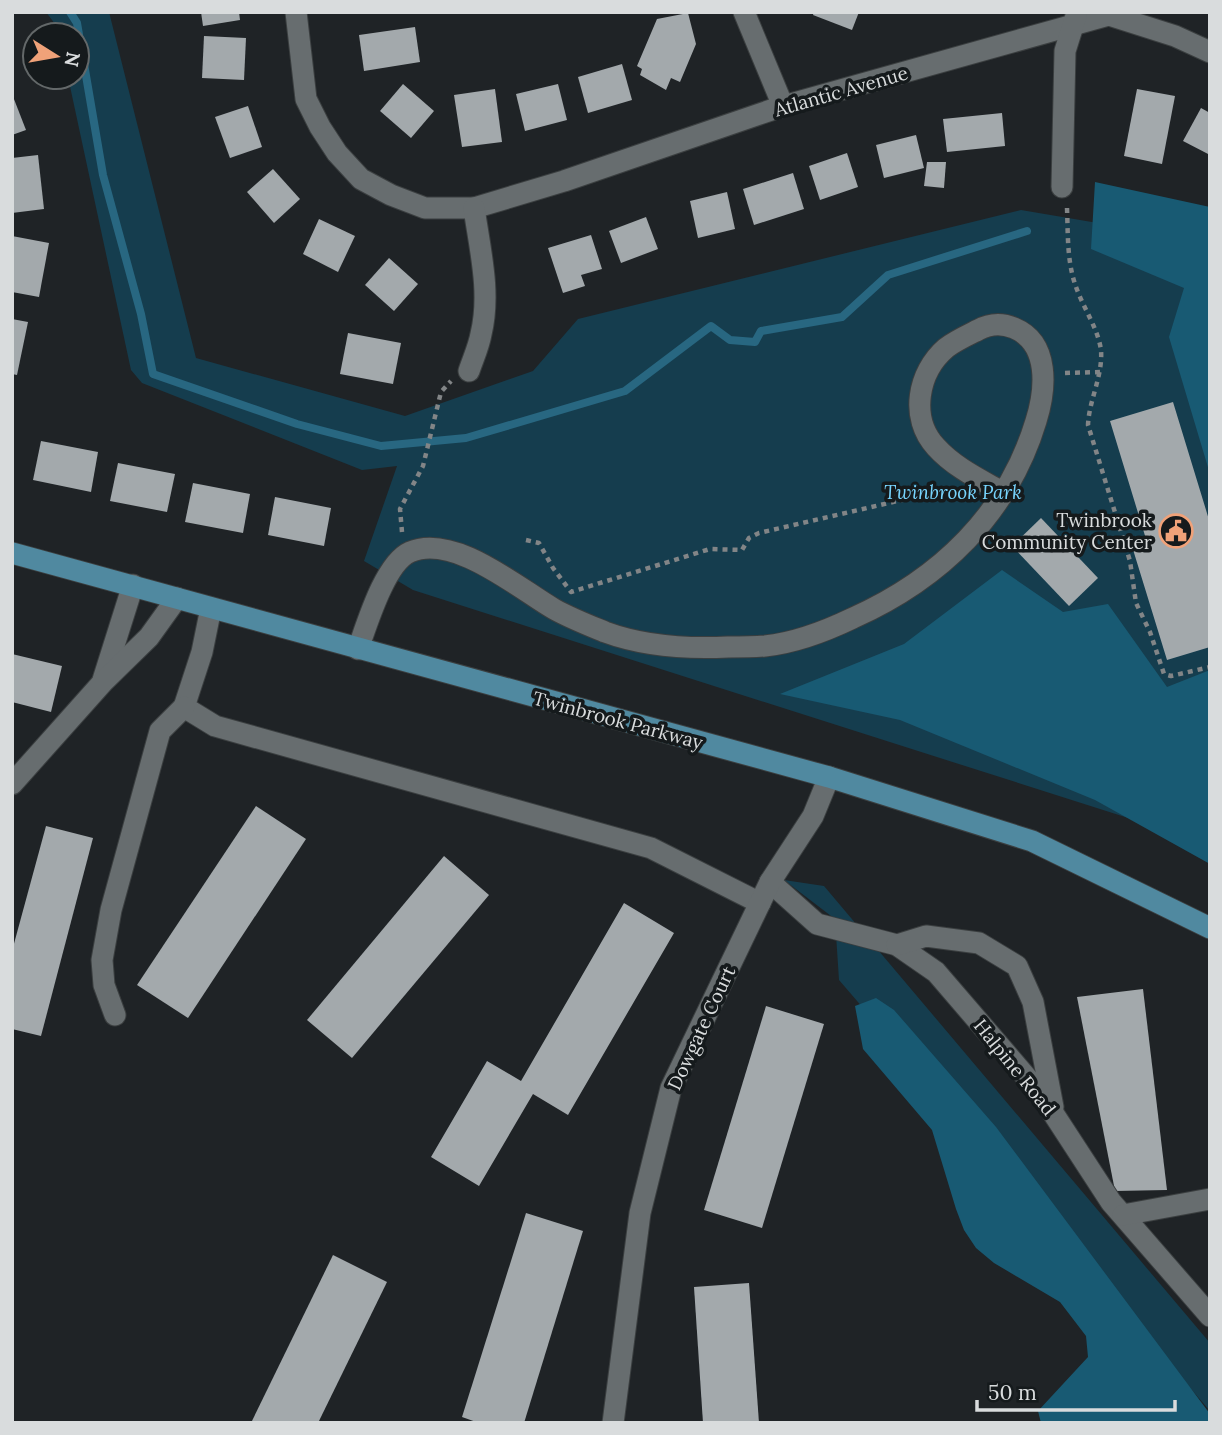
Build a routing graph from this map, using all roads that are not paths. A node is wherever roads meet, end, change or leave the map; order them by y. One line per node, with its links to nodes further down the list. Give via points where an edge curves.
1 (296, 12): 7 (street, Atlantic Avenue, via 306,99 337,153 361,179 391,195 425,208)
2 (744, 12): 5 (street)
3 (1074, 19): 4 (street, Atlantic Avenue, via 1109,15); 5 (street, Atlantic Avenue); 6 (street, via 1065,51)
4 (1210, 52)
5 (783, 106): 7 (street, Atlantic Avenue)
6 (1062, 187)
7 (474, 208): 8 (street, via 485,305 482,333)
8 (469, 371)
9 (1002, 492): 9 (street, via 1037,418 1043,373 1031,339 1006,325 987,326 947,348 926,372 920,406 923,431 936,448); 14 (street, via 969,539 918,583 827,630 768,646 657,644 608,633 557,611 478,562 434,547 408,552 396,564)
10 (12, 552): 11 (main road, Twinbrook Parkway)
11 (133, 585): 12 (main road, Twinbrook Parkway); 15 (street)
12 (177, 598): 13 (main road, Twinbrook Parkway); 15 (street, via 149,636)
13 (211, 608): 14 (main road, Twinbrook Parkway); 16 (street)
14 (358, 649): 17 (main road, Twinbrook Parkway)
15 (103, 682): 18 (street)
16 (184, 707): 20 (street, via 215,726 651,848); 23 (street, via 160,731 111,910 102,960 104,985)
17 (829, 777): 19 (street, Dowgate Court, via 813,816); 21 (main road, Twinbrook Parkway, via 1032,841)
18 (12, 784)
19 (770, 881): 20 (street, Dowgate Court); 22 (street, Halpine Road, via 817,924)
20 (760, 903): 28 (street, Dowgate Court, via 671,1088 640,1213)
21 (1210, 928)
22 (897, 946): 24 (street, Halpine Road, via 936,972 1040,1093); 24 (street, via 926,936 979,943 1017,966 1033,1002)
23 (115, 1015)
24 (1055, 1117): 26 (street, Halpine Road)
25 (1210, 1199): 26 (street)
26 (1123, 1215): 27 (street, Halpine Road)
27 (1210, 1316)
28 (613, 1423)

